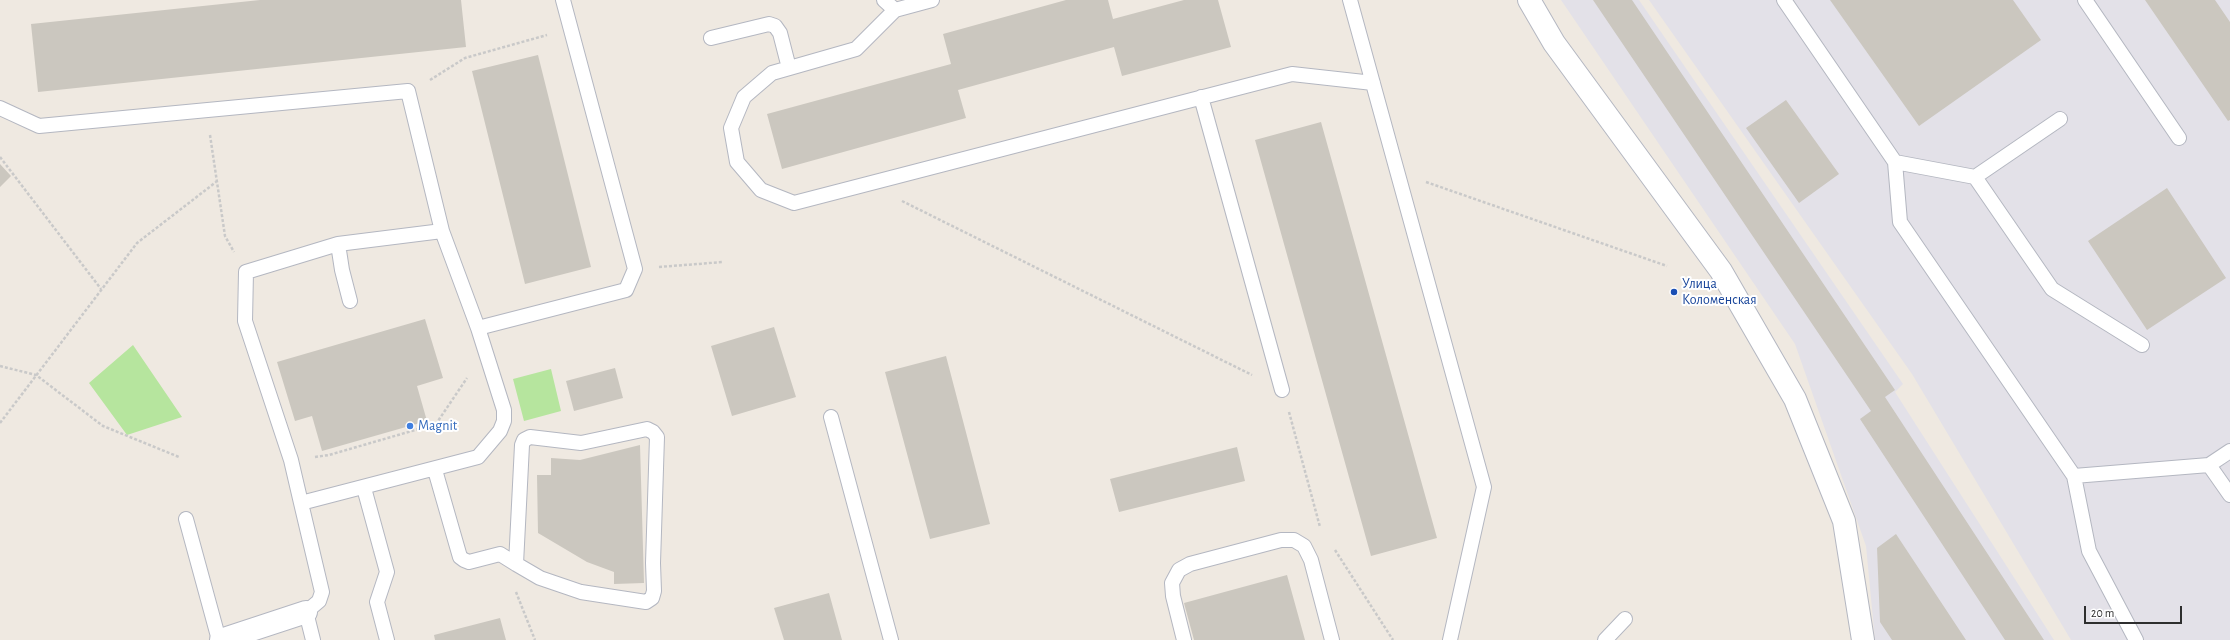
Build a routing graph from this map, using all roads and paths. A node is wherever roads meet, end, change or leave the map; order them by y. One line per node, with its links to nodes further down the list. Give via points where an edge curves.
1 (563, 0): 9 (lane)
2 (884, 0): 8 (lane)
3 (932, 0): 8 (lane)
4 (1350, 0): 12 (lane)
5 (1529, 0): 67 (main road, via 1554,43 1721,271 1795,399 1844,521)
6 (1784, 0): 20 (lane)
7 (2085, 0): 18 (lane)
8 (895, 10): 11 (lane, via 856,50)
9 (570, 29): 13 (path, via 465,58); 29 (lane)
10 (711, 38): 11 (lane, via 769,24 775,26 780,33)
11 (789, 68): 24 (lane, via 772,73 744,97 731,128 737,162 761,190 794,202)
12 (1373, 83): 14 (lane, via 1292,74); 21 (lane)
13 (408, 91): 16 (lane); 25 (lane)
14 (1201, 97): 24 (lane); 38 (lane)
15 (0, 108): 16 (lane, via 40,126)
16 (207, 110): 23 (path)
17 (2060, 119): 22 (lane)
18 (2179, 138)
19 (0, 158): 31 (path)
20 (1895, 162): 22 (lane); 46 (lane, via 1900,222)
21 (1397, 172): 28 (path); 65 (lane, via 1484,487)
22 (1975, 177): 34 (lane, via 2052,289)
23 (216, 182): 30 (path, via 225,236); 31 (path, via 137,243)
24 (867, 183): 38 (path)
25 (442, 231): 26 (lane); 33 (lane)
26 (338, 244): 30 (lane); 32 (lane)
27 (722, 262): 29 (path)
28 (1667, 266)
29 (635, 269): 33 (lane, via 626,290)
30 (246, 272): 43 (lane, via 245,321)
31 (101, 289): 37 (path)
32 (350, 301)
33 (478, 328): 35 (lane)
34 (2142, 345)
35 (486, 351): 43 (path, via 436,424 329,455); 45 (lane, via 504,410 504,421 500,431 478,457)
36 (0, 366): 37 (path)
37 (36, 374): 40 (path); 42 (path, via 103,426)
38 (1282, 390): 51 (path)
39 (832, 416): 61 (lane)
40 (0, 422)
41 (2230, 451): 44 (lane)
42 (179, 457)
43 (291, 460): 49 (lane)
44 (2209, 465): 46 (lane); 48 (lane)
45 (435, 470): 47 (lane); 53 (lane, via 460,556 469,562)
46 (2074, 476): 68 (lane, via 2089,550)
47 (364, 488): 49 (lane); 59 (lane, via 387,572 377,602)
48 (2230, 495)
49 (301, 504): 55 (lane, via 322,592 319,602)
50 (186, 519): 57 (lane)
51 (1320, 528)
52 (1333, 548): 64 (path)
53 (500, 554): 54 (lane); 60 (path)
54 (516, 564): 54 (lane, via 540,578 581,592 646,602 652,598 657,437 653,432 647,429 581,443 530,437 524,440)
55 (306, 612): 57 (main road); 58 (lane)
56 (1625, 619): 66 (lane)
57 (220, 640)
58 (313, 640)
59 (387, 640)
60 (535, 640)
61 (892, 640)
62 (1184, 640): 63 (lane, via 1172,583 1179,570 1190,564 1281,540 1294,540 1304,546 1311,560)
63 (1332, 640)
64 (1393, 640)
65 (1450, 640)
66 (1605, 640)
67 (1863, 640)
68 (2136, 640)

